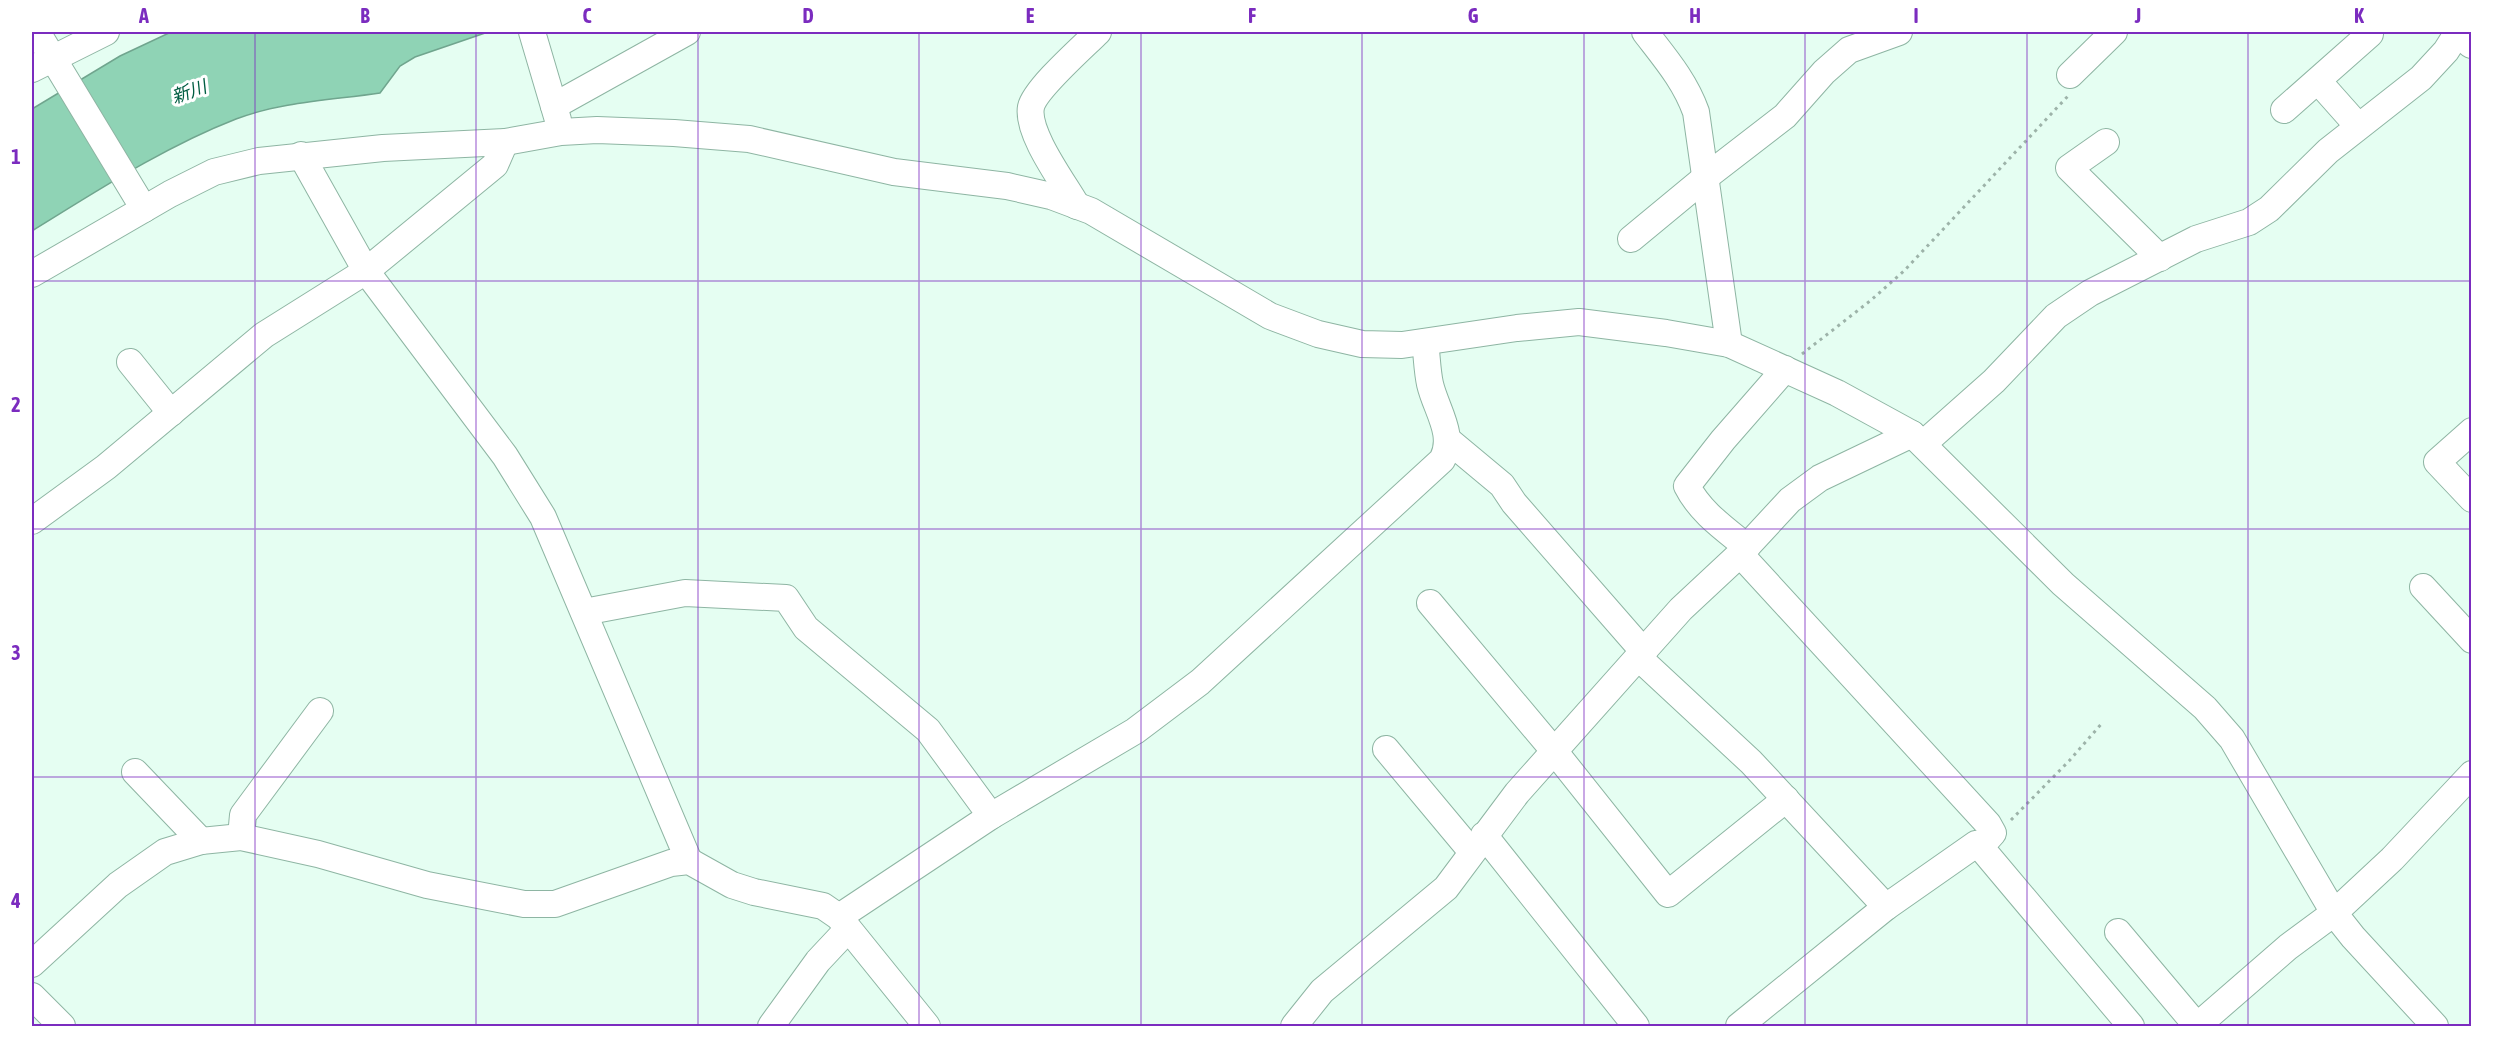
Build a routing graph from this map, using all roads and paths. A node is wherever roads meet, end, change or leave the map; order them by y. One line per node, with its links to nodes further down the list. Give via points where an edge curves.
1 (37, 32): 12 (street)
2 (106, 32): 12 (street)
3 (533, 32): 15 (street)
4 (687, 32): 15 (street)
5 (1098, 32): 24 (street, via 1039,92 1031,107 1032,128)
6 (1646, 32): 22 (street, via 1690,93)
7 (1899, 32): 22 (street, via 1849,50 1785,116)
8 (2114, 32): 13 (street)
9 (2460, 32): 11 (main road); 17 (street, via 2421,78)
10 (2370, 33): 14 (street)
11 (2472, 42)
12 (42, 64): 23 (street, via 68,81)
13 (2073, 81): 32 (path, via 1904,271)
14 (2318, 81): 16 (street); 17 (street)
15 (554, 106): 18 (street)
16 (2284, 110)
17 (2358, 126): 26 (street, via 2249,222 2196,239)
18 (561, 132): 19 (street); 24 (street, via 674,132 749,139 894,172 1007,186)
19 (505, 142): 21 (street); 27 (street, via 495,165)
20 (2106, 142): 26 (street, via 2069,168)
21 (301, 155): 23 (street, via 214,172); 27 (street)
22 (1706, 177): 25 (street); 30 (street)
23 (138, 200): 28 (street)
24 (1077, 206): 29 (street, via 1270,316 1318,334 1362,344)
25 (1631, 239)
26 (2160, 258): 35 (street, via 2090,293 2056,316 1994,381)
27 (366, 271): 33 (street, via 264,335); 42 (street, via 506,456 543,516)
28 (32, 274)
29 (1425, 342): 30 (street, via 1579,322); 36 (street, via 1430,384)
30 (1729, 344): 32 (street)
31 (130, 362): 33 (street)
32 (1785, 369): 35 (street); 39 (street, via 1687,486 1693,498)
33 (171, 413): 38 (street)
34 (2472, 431): 37 (street, via 2437,462)
35 (1918, 439): 39 (street, via 1820,478 1790,500); 59 (street, via 2063,584 2205,708 2232,739)
36 (1448, 440): 44 (street, via 1502,485); 52 (street, via 1448,450 1434,469 1200,682 1135,731)
37 (2472, 499)
38 (32, 521)
39 (1743, 550): 44 (street); 54 (street, via 1988,824)
40 (2423, 587): 43 (street)
41 (1430, 603): 48 (street)
42 (584, 612): 52 (street, via 685,593 786,598 806,628 928,730); 57 (street)
43 (2472, 640)
44 (1641, 655): 48 (street); 51 (street)
45 (321, 711): 53 (street, via 243,815)
46 (2103, 722): 54 (path, via 2013,818)
47 (1386, 749): 56 (street)
48 (1555, 752): 51 (street, via 1668,894); 56 (street)
49 (135, 772): 55 (street)
50 (2472, 774): 59 (street, via 2392,859)
51 (1786, 799): 58 (street)
52 (991, 816): 60 (street)
53 (241, 837): 55 (street); 57 (street, via 427,885 524,904 555,904 665,865)
54 (1988, 838): 58 (street); 70 (street, via 1983,850)
55 (201, 841): 62 (street, via 165,852 118,885)
56 (1478, 844): 67 (street, via 1446,888 1322,991); 68 (street)
57 (689, 861): 60 (street, via 732,885 823,906)
58 (1886, 907): 69 (street)
59 (2334, 913): 71 (street, via 2288,947); 72 (street)
60 (843, 923): 65 (street); 66 (street)
61 (2118, 932): 71 (street)
62 (32, 964)
63 (32, 998): 64 (street)
64 (62, 1026)
65 (771, 1026)
66 (927, 1026)
67 (1294, 1026)
68 (1636, 1026)
69 (1739, 1026)
70 (2131, 1026)
71 (2197, 1026)
72 (2435, 1026)

